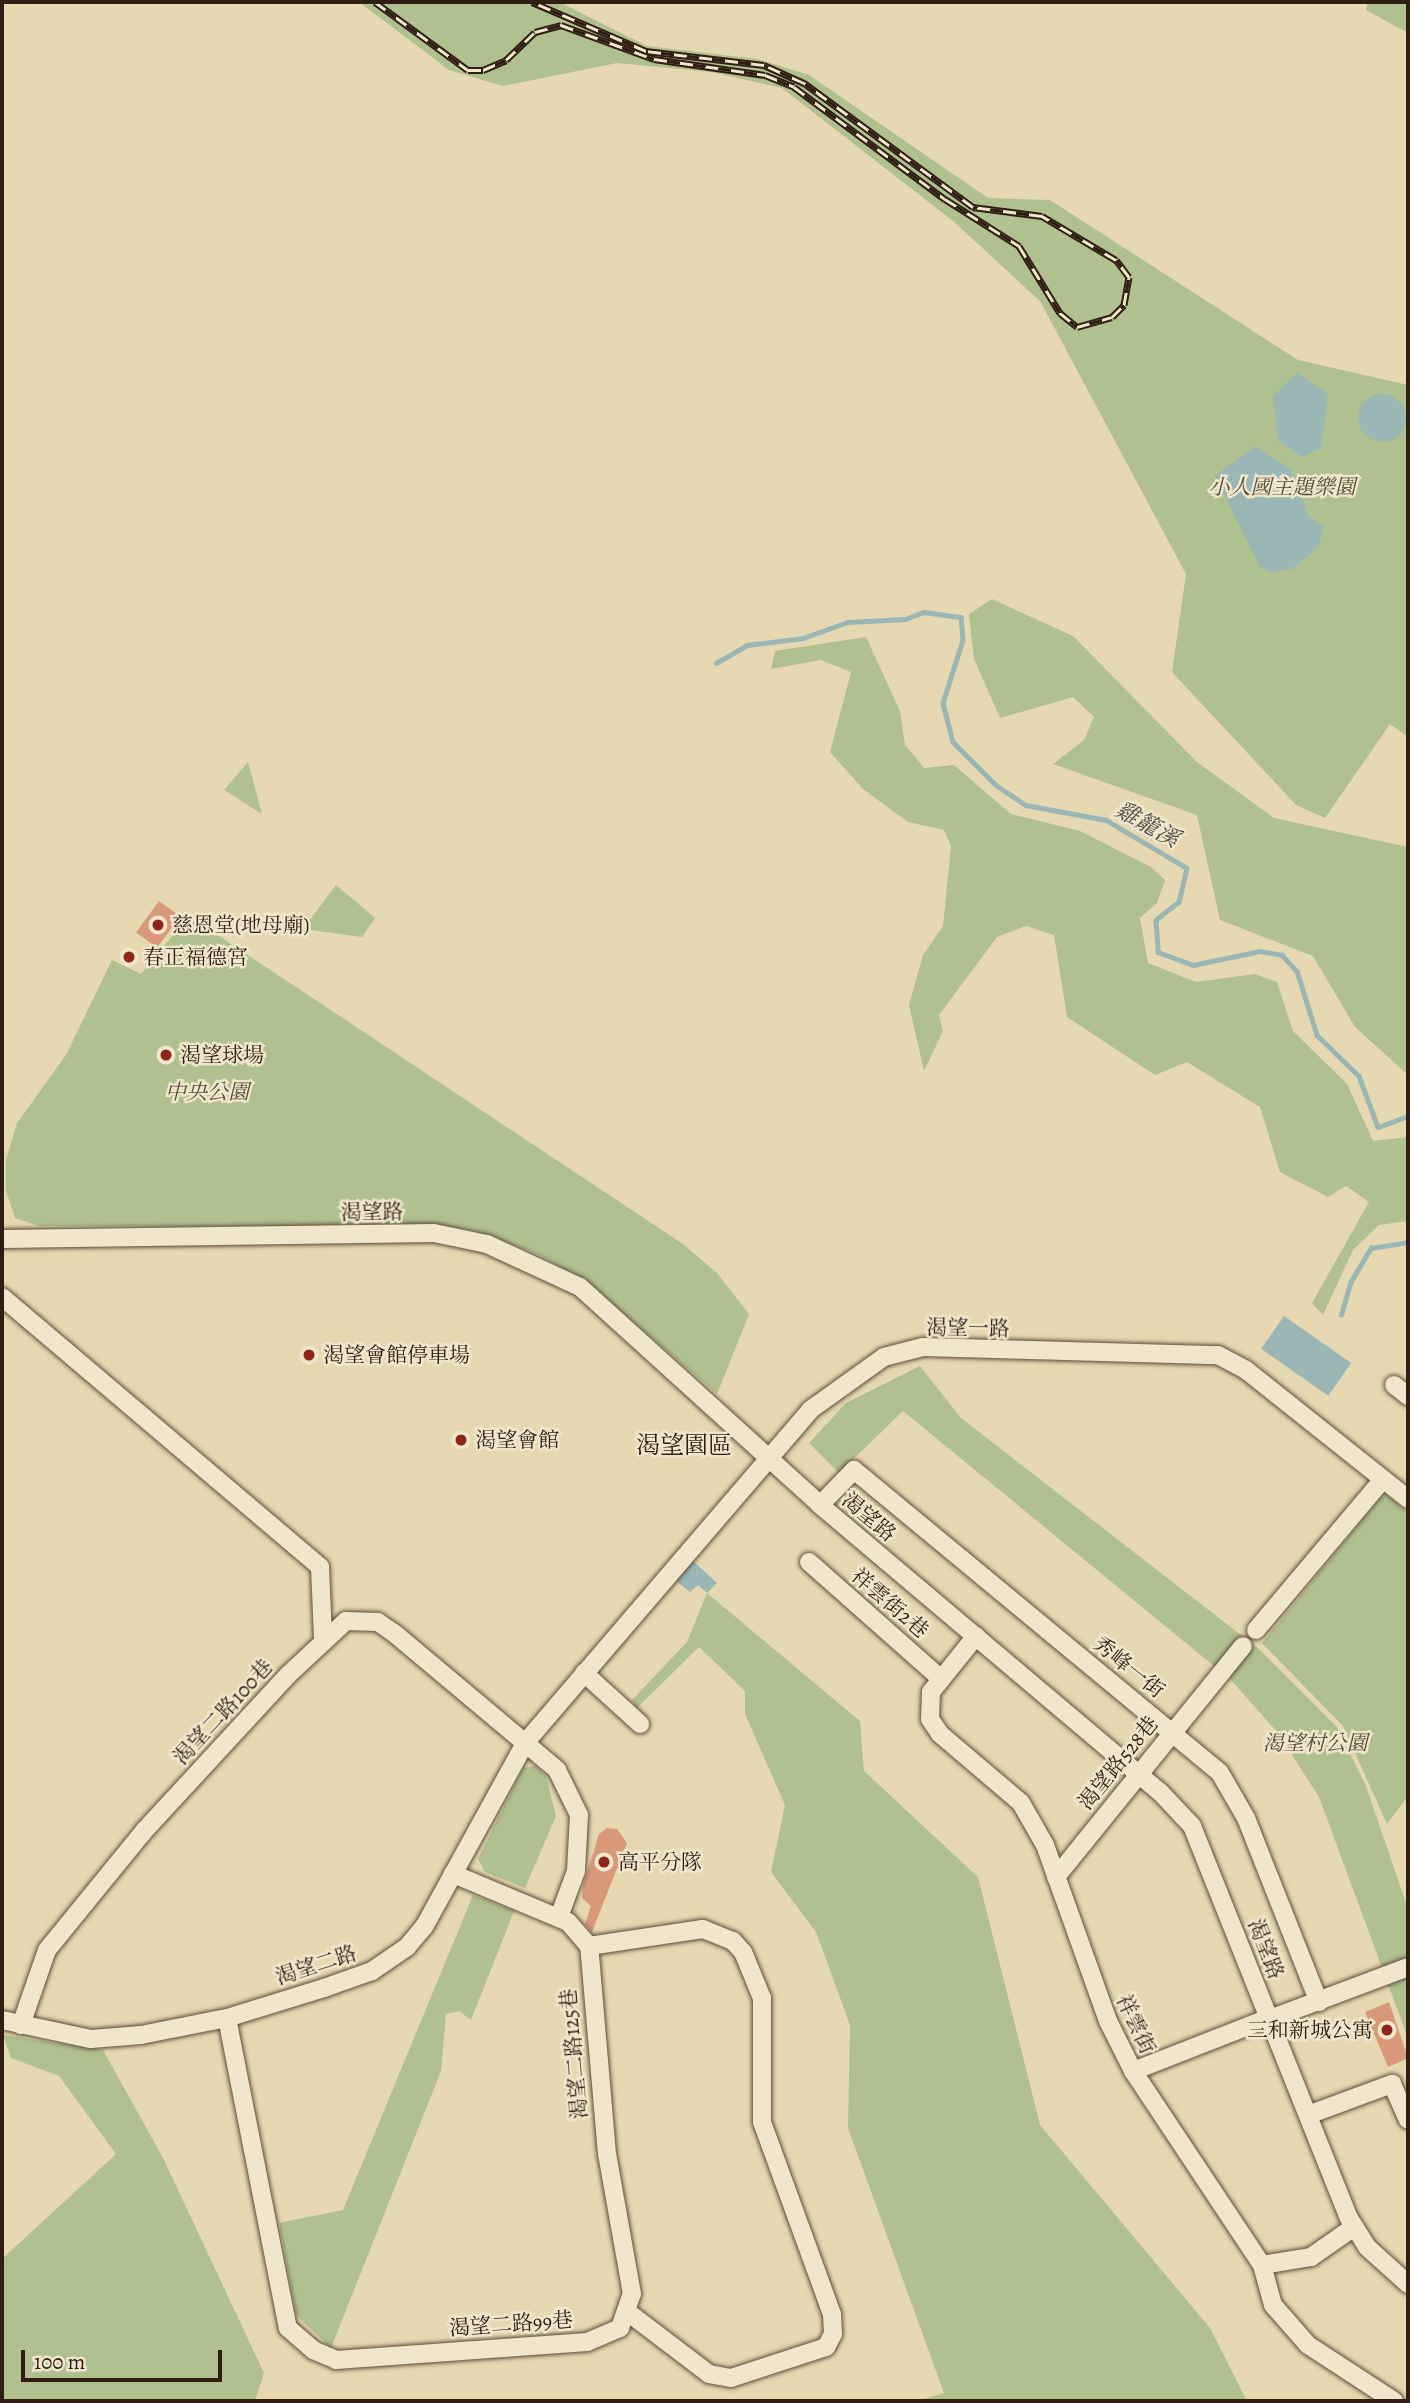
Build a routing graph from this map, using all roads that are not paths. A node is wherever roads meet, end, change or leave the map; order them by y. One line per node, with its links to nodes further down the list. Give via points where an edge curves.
1 (2, 1239): 5 (street, 渴望路, via 434,1233 487,1244 580,1287)
2 (2, 1297): 12 (street, via 320,1567)
3 (1134, 1353): 4 (street); 5 (street, 渴望一路, via 1041,1356 923,1348 884,1357 810,1410); 6 (street, 渴望一路, via 1218,1355 1227,1367)
4 (1122, 1368)
5 (767, 1458): 8 (street, 渴望路); 14 (street, 渴望一路)
6 (1383, 1479): 7 (street, 渴望一路); 10 (street)
7 (1408, 1499)
8 (820, 1506): 11 (street, 渴望路); 17 (street, 秀峰一街, via 854,1470)
9 (809, 1562): 15 (street, 祥雲街2巷)
10 (1256, 1630)
11 (976, 1636): 15 (street, 祥雲街); 19 (street, 渴望路)
12 (323, 1639): 18 (street, 渴望二路100巷, via 346,1621 378,1622); 29 (street, 渴望二路100巷, via 144,1831 47,1950)
13 (1243, 1647): 17 (street, 渴望路528巷)
14 (584, 1673): 16 (street); 18 (street, 渴望一路)
15 (940, 1678): 21 (street, 祥雲街, via 931,1692 930,1718 940,1734 1021,1803 1045,1844)
16 (640, 1724)
17 (1173, 1731): 19 (street, 渴望路528巷); 25 (street, 秀峰一街, via 1220,1773 1246,1818)
18 (525, 1743): 20 (street, 渴望二路); 22 (street, 渴望二路100巷, via 557,1770 579,1815 576,1871)
19 (1139, 1774): 21 (street, 渴望路528巷); 27 (street, 渴望路, via 1192,1826)
20 (453, 1874): 22 (street); 26 (street, 渴望二路, via 424,1927 372,1971)
21 (1056, 1877): 30 (street, 祥雲街, via 1108,2021)
22 (559, 1917): 23 (street, via 582,1933)
23 (589, 1946): 36 (street, 渴望二路125巷, via 607,2154 632,2294); 36 (street, via 703,1929 733,1941 743,1952 762,1998 762,2122 832,2314 833,2334 826,2347 730,2378 709,2374)
24 (1408, 1967): 25 (street)
25 (1319, 2002): 27 (street)
26 (227, 2018): 29 (street, 渴望二路, via 90,2039); 36 (street, 渴望二路99巷, via 288,2328 313,2350 336,2360 587,2342 620,2328)
27 (1269, 2019): 30 (street); 31 (street, 渴望路)
28 (2, 2020): 29 (street, 渴望二路)
29 (21, 2025)
30 (1133, 2071): 34 (street, 祥雲街)
31 (1308, 2115): 32 (street, via 1392,2084); 33 (street, 渴望路)
32 (1408, 2120)
33 (1354, 2227): 34 (street, via 1311,2256); 35 (street, 渴望路, via 1367,2247)
34 (1262, 2265): 37 (street, 祥雲街, via 1273,2305 1308,2344 1367,2388)
35 (1408, 2284)
36 (629, 2313)
37 (1394, 2401)

